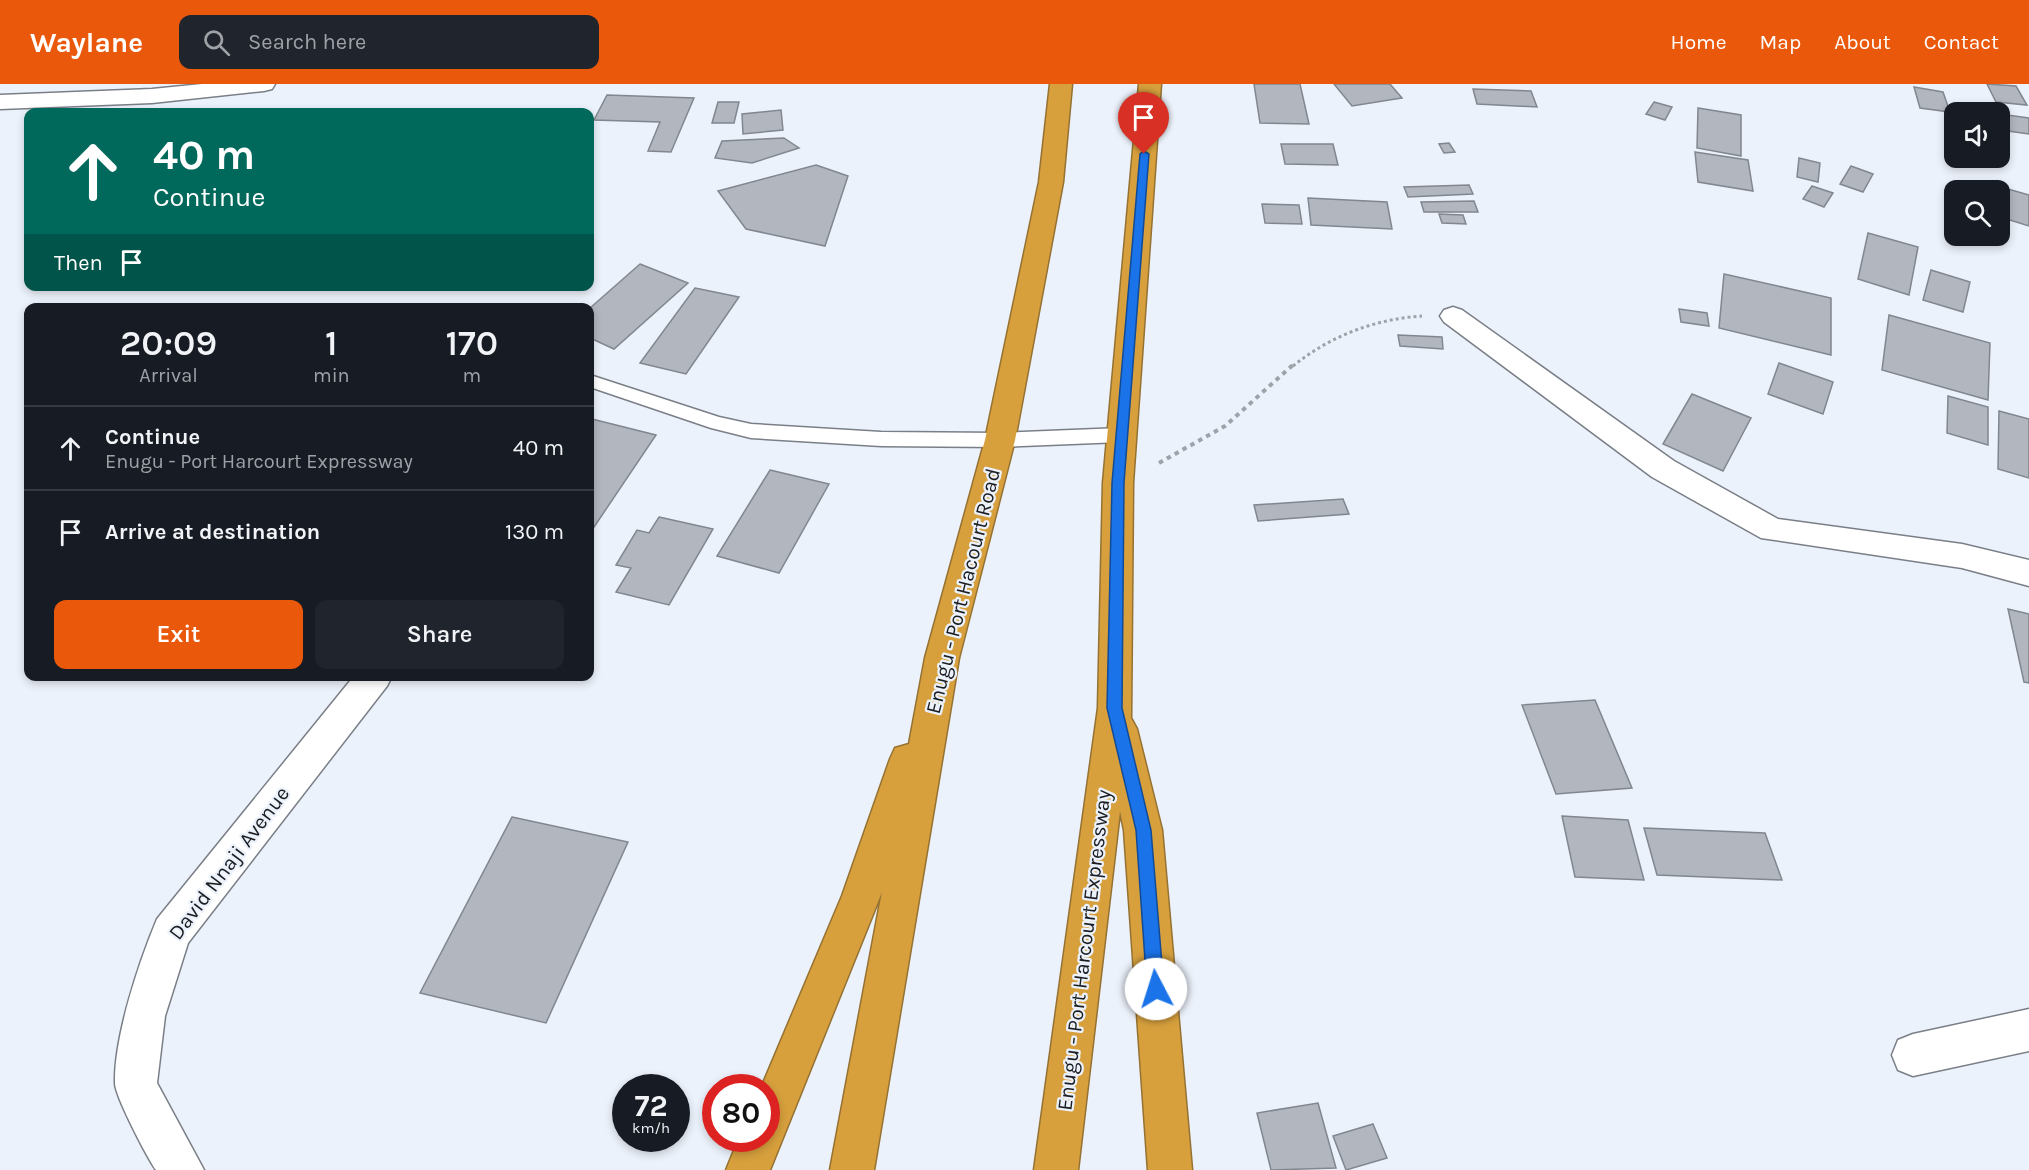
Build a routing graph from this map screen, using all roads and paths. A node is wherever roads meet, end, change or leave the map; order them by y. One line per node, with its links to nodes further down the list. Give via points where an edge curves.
1 (264, 84): 4 (street, via 152,96)
2 (1061, 84): 8 (highway, Enugu - Port Hacourt Road, via 1051,182)
3 (1150, 84): 7 (highway, Enugu - Port Harcourt Expressway)
4 (0, 102)
5 (1453, 316): 9 (path, via 1400,316 1336,338 1297,362 1236,418 1198,443); 10 (street, via 1663,469 1772,530 1962,556)
6 (594, 382): 8 (lane, via 751,431 881,439)
7 (1121, 435): 8 (lane); 9 (highway, Enugu - Port Harcourt Expressway)
8 (1000, 440): 11 (highway, Enugu - Port Hacourt Road)
9 (1118, 483): 13 (highway, Enugu - Port Harcourt Expressway)
10 (2029, 573)
11 (942, 658): 16 (highway, via 861,896); 20 (highway, Enugu - Port Hacourt Road)
12 (371, 681): 18 (street, David Nnaji Avenue, via 171,933 145,1016 136,1085)
13 (1114, 708): 21 (highway, Enugu - Port Harcourt Expressway); 22 (highway, via 1143,830)
14 (2029, 1030): 15 (street)
15 (1913, 1055)
16 (780, 1092)
17 (755, 1152): 19 (highway)
18 (182, 1170)
19 (748, 1170)
20 (852, 1170)
21 (1056, 1170)
22 (1170, 1170)

